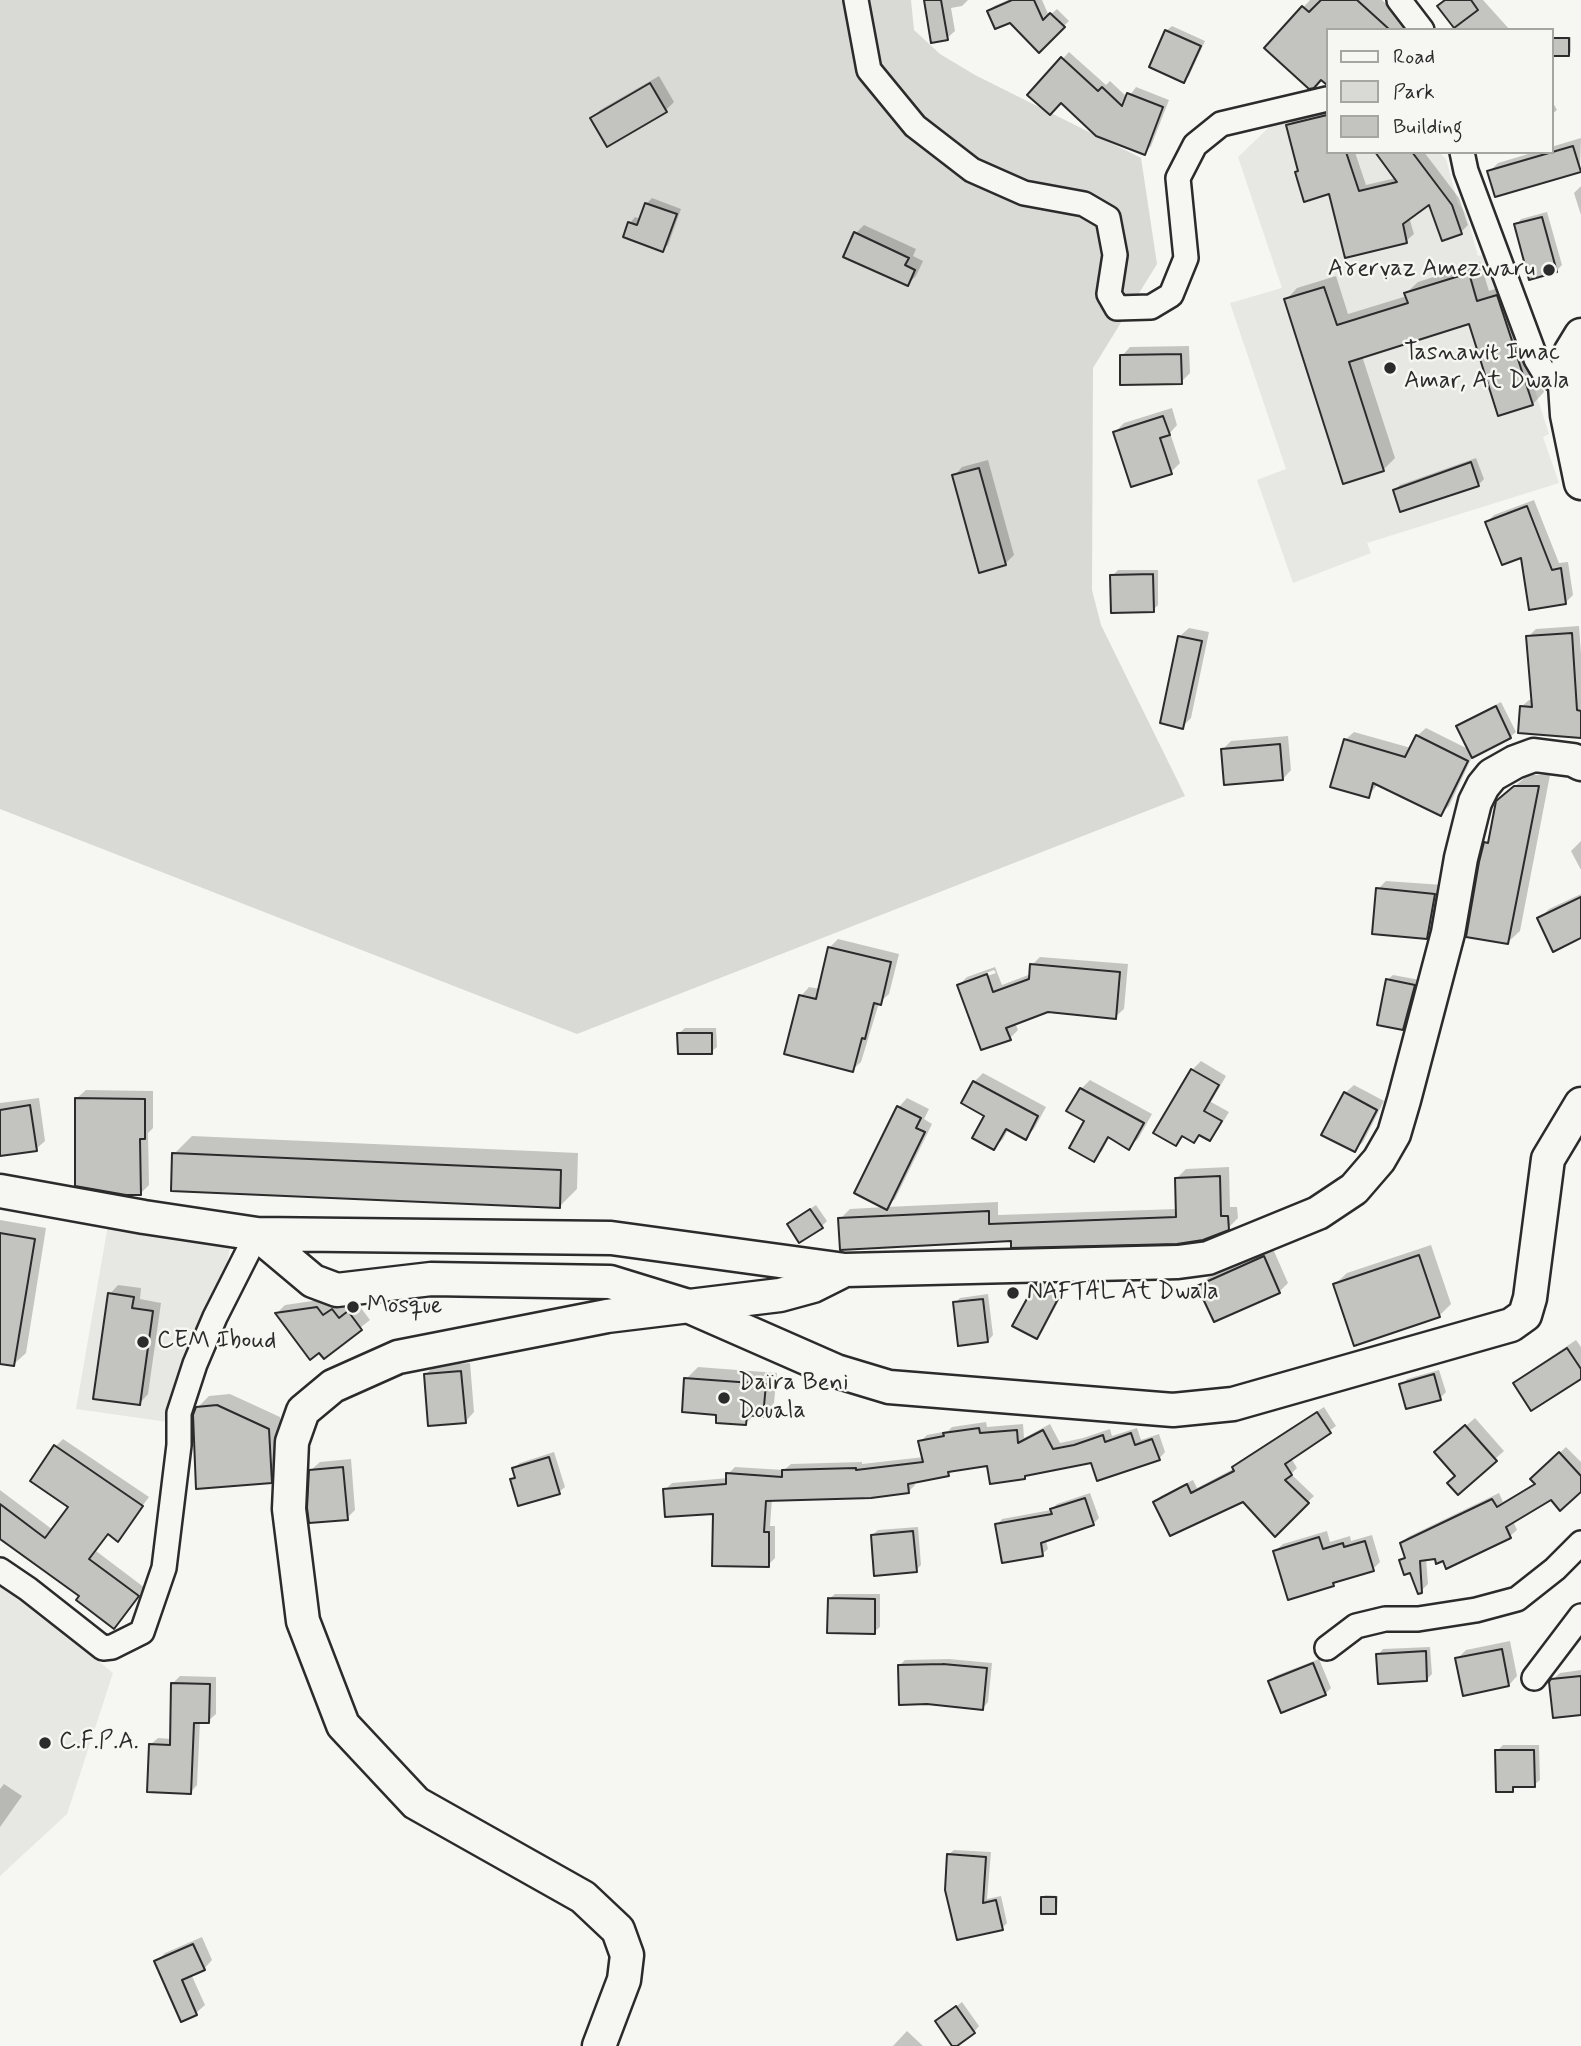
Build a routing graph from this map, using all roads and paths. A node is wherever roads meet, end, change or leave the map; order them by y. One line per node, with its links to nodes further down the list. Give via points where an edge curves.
1 (856, 0): 4 (street, via 869,70 915,126 972,170 1024,193 1084,204 1108,218 1115,255 1109,294 1117,308 1151,307 1171,295 1186,258 1178,178 1195,145 1221,124)
2 (1399, 0): 3 (street)
3 (1420, 28)
4 (1326, 99)
5 (1464, 161): 7 (street, via 1536,359 1545,374)
6 (1581, 335): 7 (street, via 1570,353)
7 (1565, 385): 8 (street)
8 (1581, 483)
9 (1581, 764): 13 (street, via 1534,755 1492,775 1483,786 1475,802 1448,933 1394,1134 1379,1160 1353,1189 1327,1207 1247,1244 1208,1258 1178,1262)
10 (1581, 1104): 14 (street, via 1548,1159 1525,1315 1511,1325 1233,1404 1173,1410 889,1387 836,1371)
11 (0, 1191): 12 (street)
12 (257, 1234): 13 (street, via 611,1238); 14 (street, via 313,1281 337,1290 431,1279 584,1280 610,1282); 16 (street, via 215,1317 178,1413 179,1445 164,1568 142,1632 103,1648)
13 (845, 1270): 14 (street, via 780,1295)
14 (688, 1307): 20 (street, via 607,1316 398,1357 333,1386 303,1411 292,1442 289,1509 303,1621 343,1725 416,1803 583,1897 618,1930 627,1955 624,1980)
15 (1581, 1543): 18 (street, via 1517,1599 1476,1610 1356,1626)
16 (0, 1570)
17 (1581, 1616): 19 (street)
18 (1327, 1648)
19 (1534, 1678)
20 (600, 2046)

